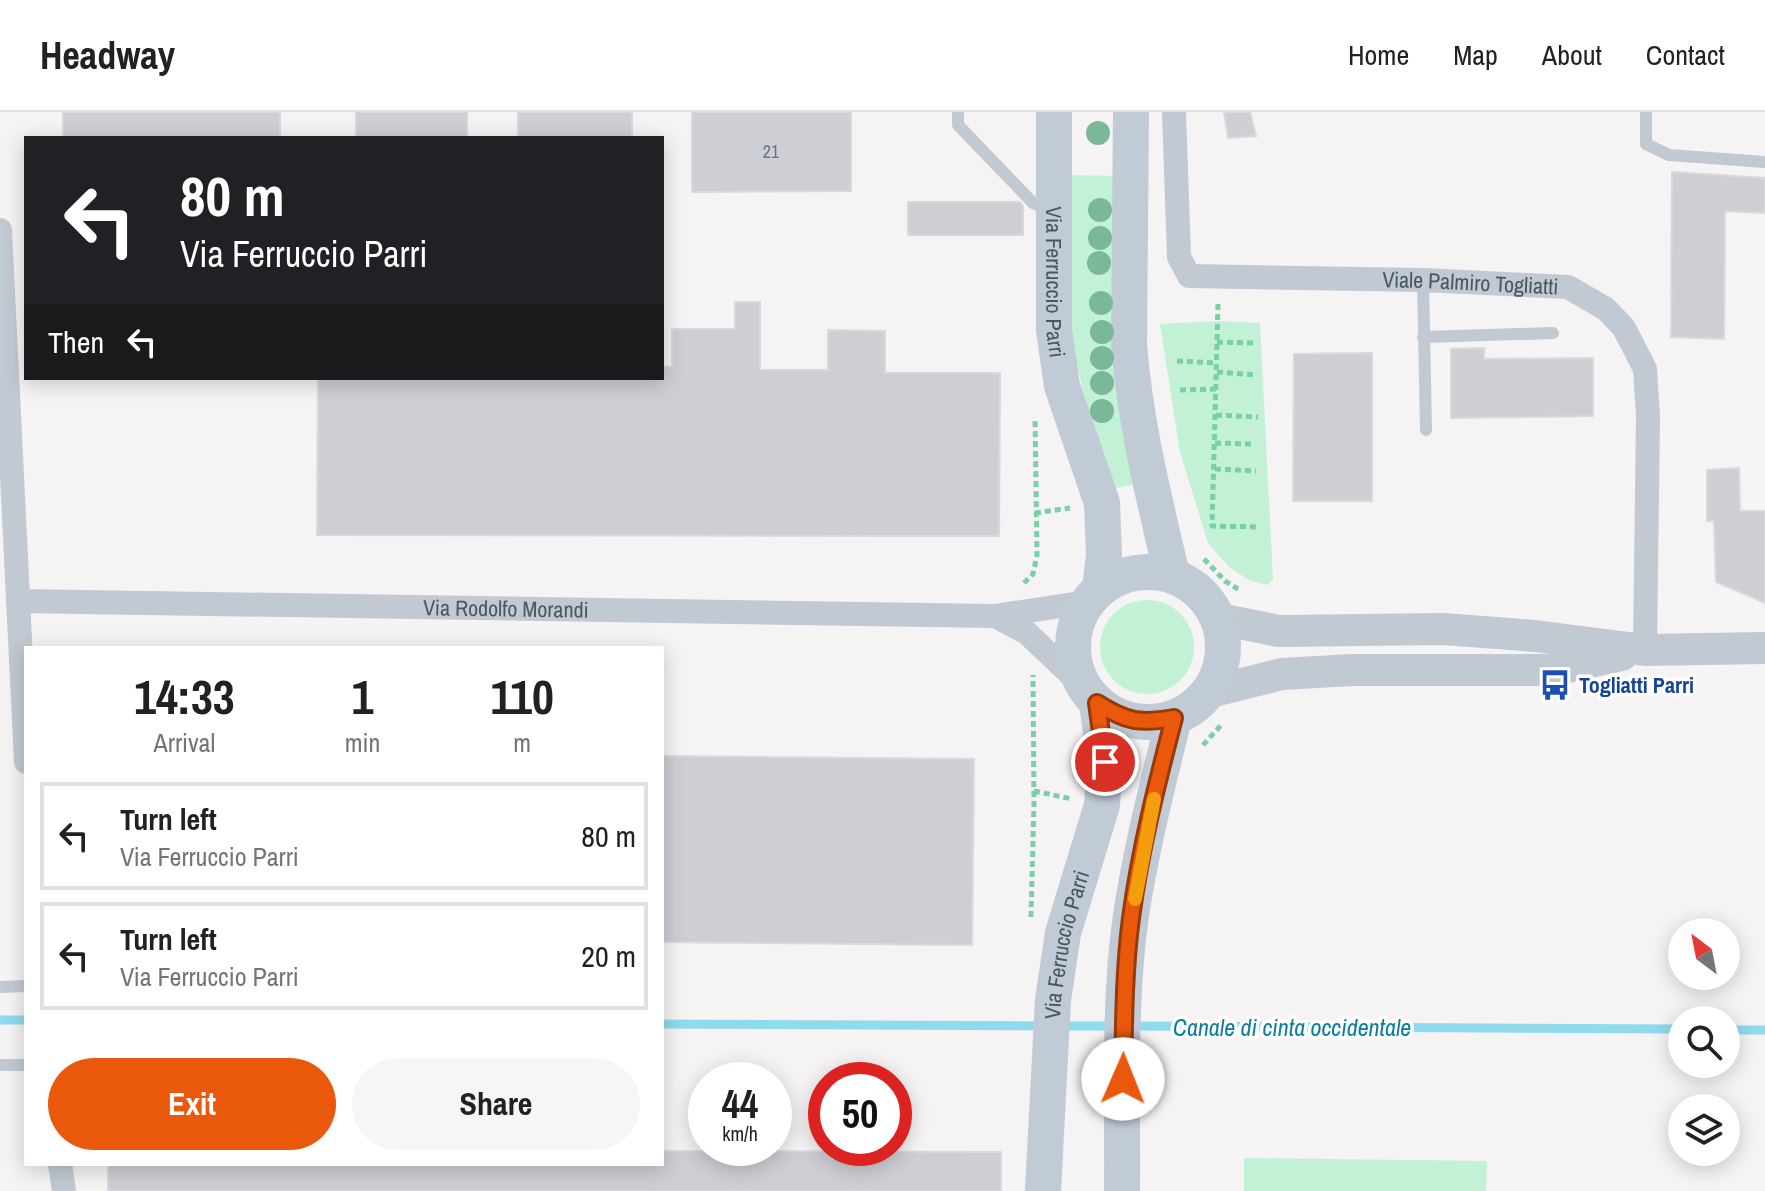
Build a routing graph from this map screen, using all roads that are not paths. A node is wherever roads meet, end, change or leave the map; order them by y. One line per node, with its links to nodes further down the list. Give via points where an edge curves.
1 (958, 112): 7 (lane, via 958,125 968,136 1033,203)
2 (1054, 112): 7 (main road, Via Ferruccio Parri)
3 (1131, 112): 13 (main road, via 1132,378 1139,434)
4 (1174, 112): 9 (street, Viale Palmiro Togliatti, via 1179,257 1189,276)
5 (1646, 112): 6 (lane, via 1646,144 1669,155)
6 (1765, 162)
7 (1054, 214): 14 (main road, Via Ferruccio Parri, via 1058,362 1102,503 1104,555)
8 (0, 230): 15 (street)
9 (1423, 280): 11 (lane); 19 (street, Viale Palmiro Togliatti, via 1568,287 1606,309 1624,328 1645,369)
10 (1553, 333): 11 (lane)
11 (1423, 337): 12 (lane)
12 (1426, 430)
13 (1172, 575): 14 (main road, via 1147,571 1122,576); 17 (main road, via 1192,584)
14 (1094, 595): 16 (street, Via Rodolfo Morandi); 20 (main road, Via Ferruccio Parri, via 1078,618 1072,640 1074,664)
15 (18, 601): 16 (street, Via Rodolfo Morandi); 23 (street)
16 (995, 616): 20 (street, Via Rodolfo Morandi, via 1027,633)
17 (1219, 619): 19 (street, via 1279,631 1444,629); 21 (main road, via 1224,644)
18 (1765, 648): 19 (street)
19 (1645, 650): 21 (street, via 1555,670 1282,674)
20 (1090, 694): 22 (main road, via 1118,717 1143,723); 30 (main road, Via Ferruccio Parri, via 1105,762 1102,805 1063,933 1053,1000)
21 (1220, 705): 22 (main road, via 1198,704)
22 (1174, 718): 31 (main road, via 1150,816 1124,985)
23 (24, 722)
24 (24, 986): 25 (lane)
25 (0, 987)
26 (0, 1065): 27 (lane)
27 (24, 1065)
28 (60, 1166): 29 (street)
29 (64, 1191)
30 (1043, 1191)
31 (1122, 1191)

